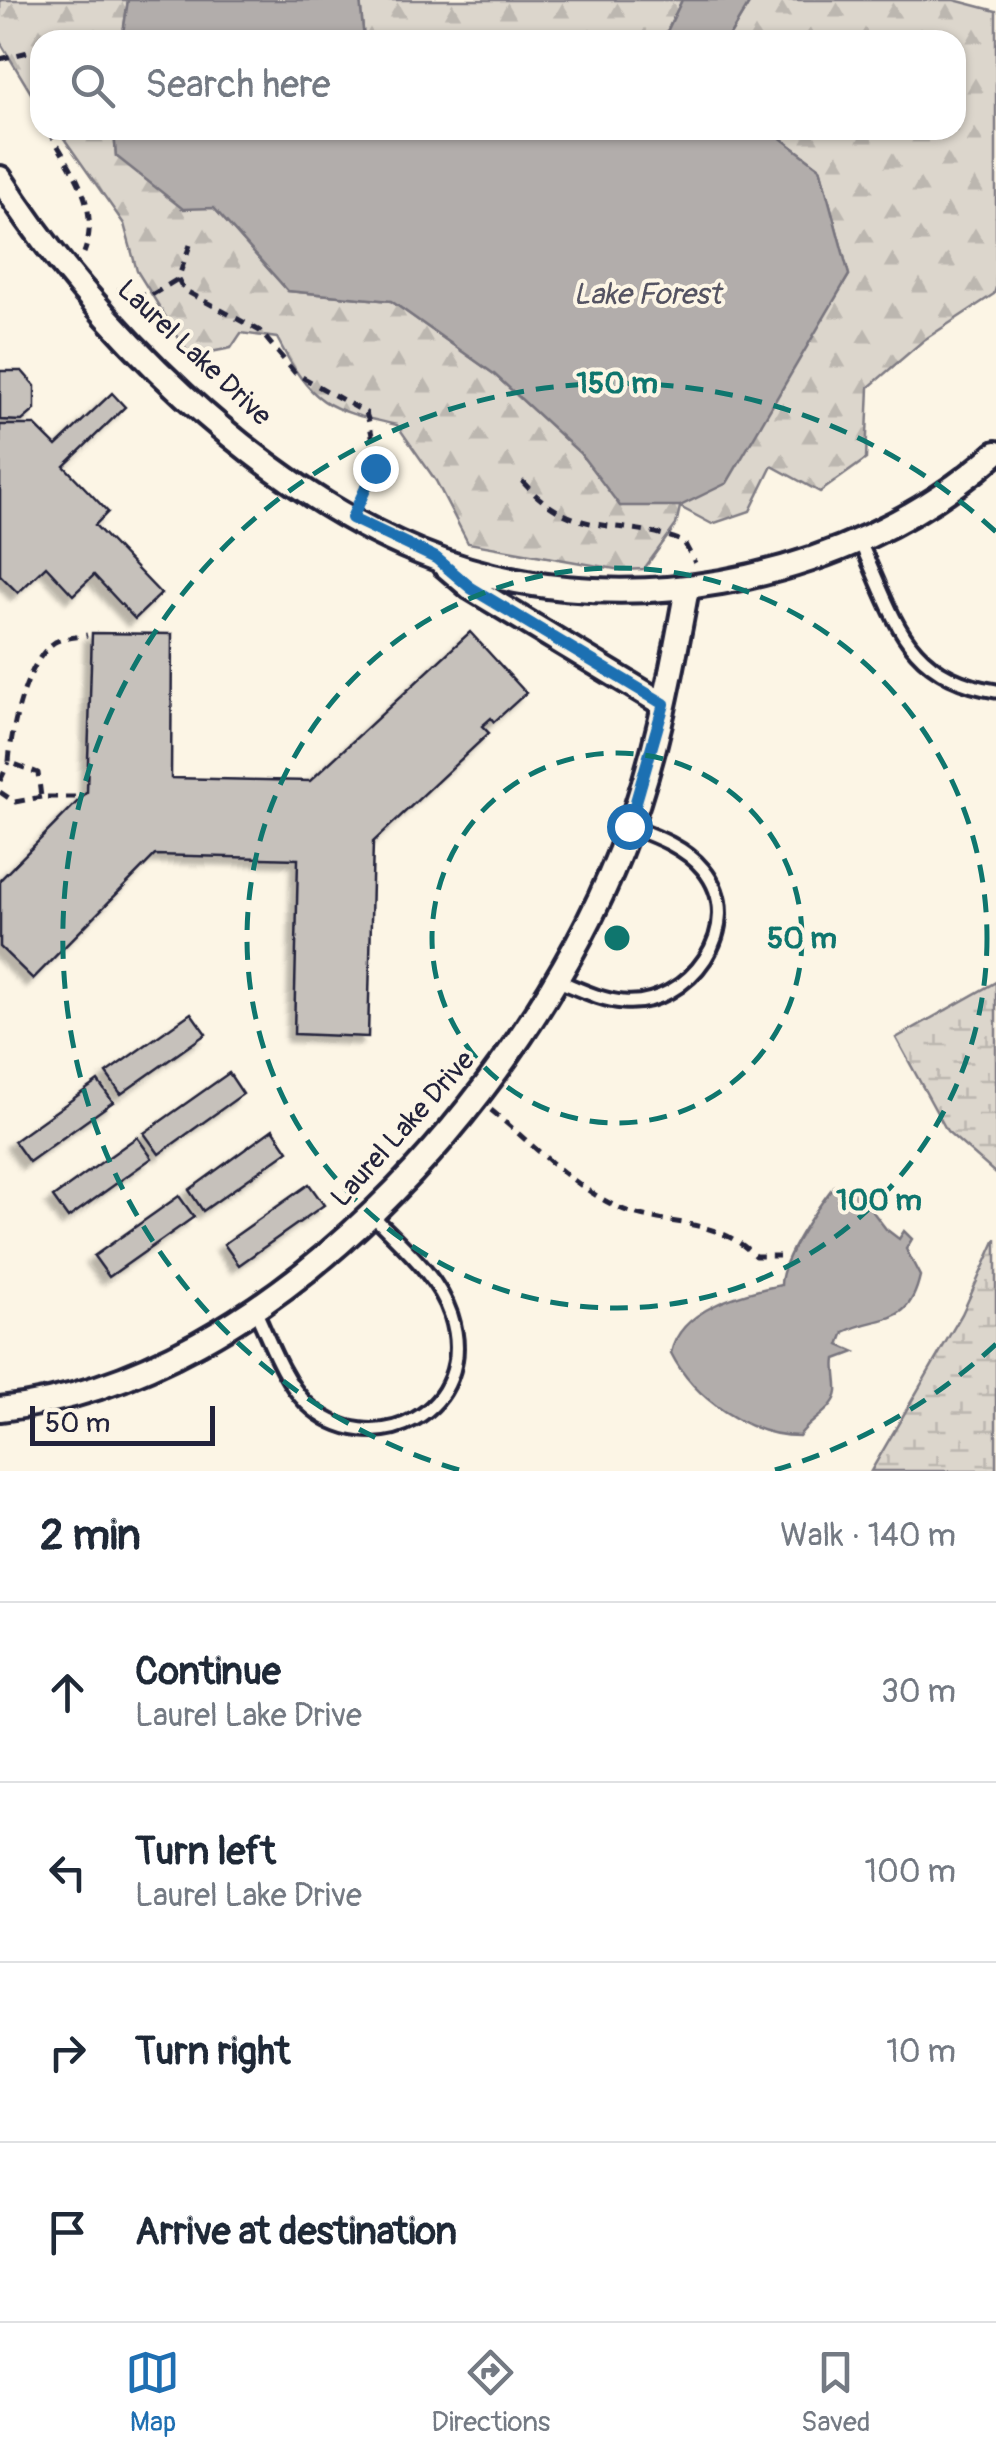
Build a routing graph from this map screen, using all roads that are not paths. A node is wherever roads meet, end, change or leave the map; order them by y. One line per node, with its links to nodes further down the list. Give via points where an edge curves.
1 (0, 178): 4 (street, Laurel Lake Drive, via 75,278 204,409 270,464 352,518)
2 (996, 454): 3 (street, Laurel Lake Drive, via 927,504)
3 (859, 540): 5 (street, Laurel Lake Drive, via 777,570); 6 (lane, via 909,646 938,674)
4 (436, 558): 5 (street, Laurel Lake Drive, via 534,582); 7 (street, Laurel Lake Drive, via 471,588)
5 (693, 587): 7 (street, Laurel Lake Drive)
6 (996, 692)
7 (664, 704): 8 (street, Laurel Lake Drive)
8 (629, 826): 9 (street, Laurel Lake Drive); 9 (lane, via 665,840 703,869 718,908 711,950 685,983 645,1001 606,999)
9 (556, 980): 10 (street, Laurel Lake Drive, via 472,1103)
10 (370, 1213): 11 (street, Laurel Lake Drive); 11 (lane, via 428,1274 451,1312 459,1348 452,1384 429,1412 398,1427 364,1430 307,1404)
11 (254, 1308): 12 (street, Laurel Lake Drive, via 181,1354 111,1386)
12 (0, 1410)

